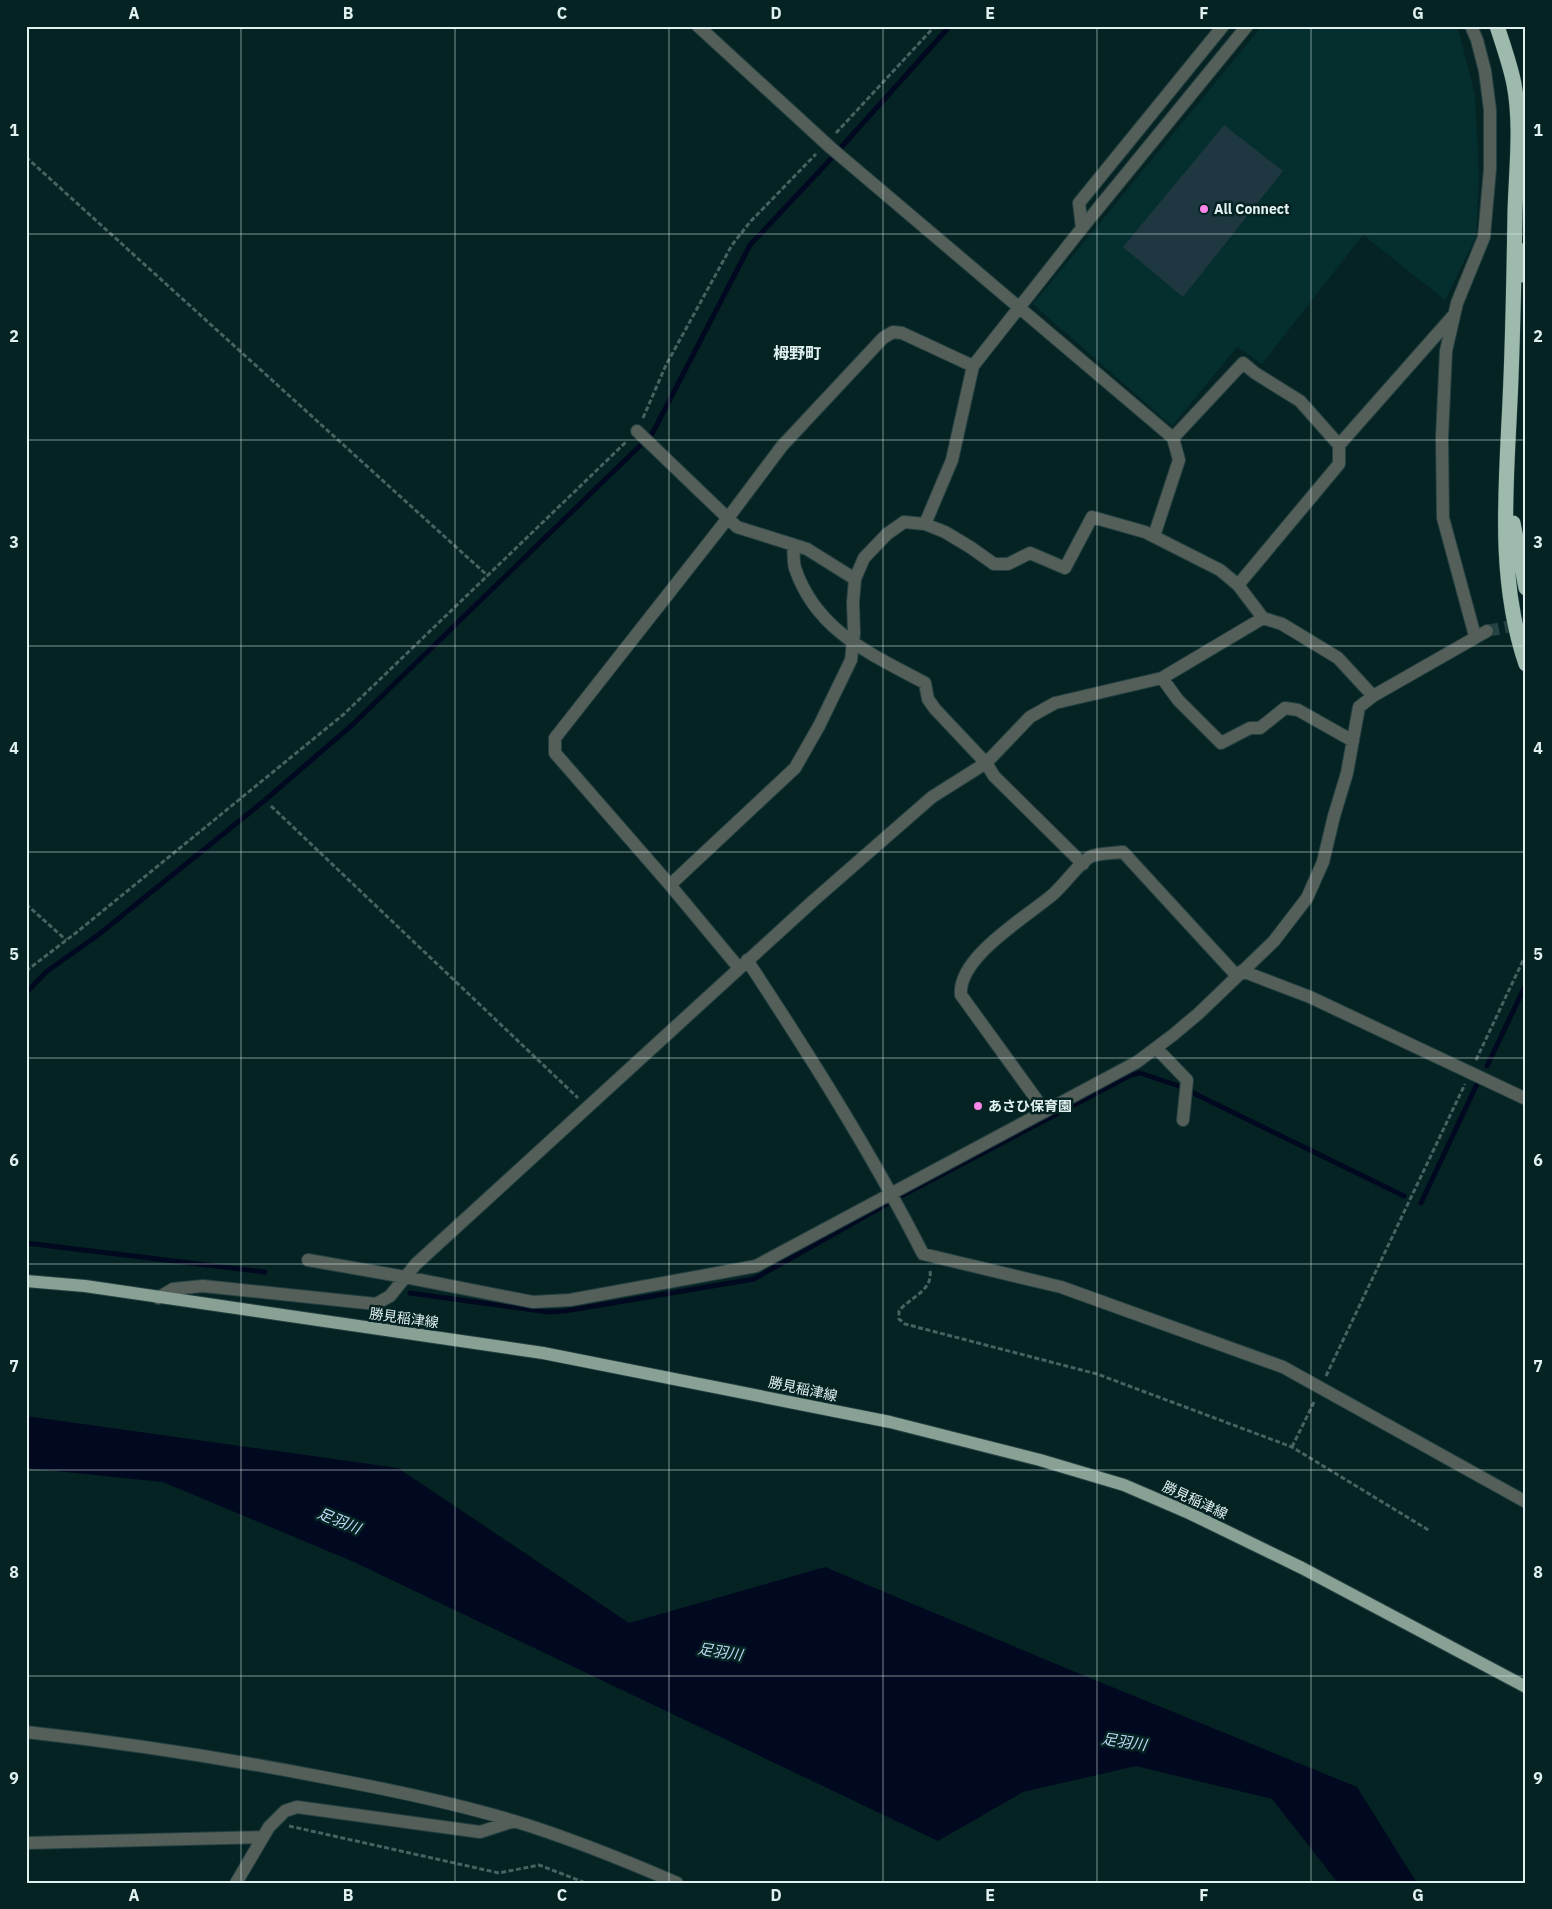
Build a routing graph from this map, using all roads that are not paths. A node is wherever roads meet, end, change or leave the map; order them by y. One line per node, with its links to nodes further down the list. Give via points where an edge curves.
1 (698, 26): 8 (street, via 828,146)
2 (1223, 26): 6 (street, via 1079,203)
3 (1247, 26): 6 (street)
4 (1471, 26): 9 (street, via 1485,71 1490,110 1490,169 1484,237)
5 (1496, 26): 10 (highway, via 1514,86 1517,122)
6 (1082, 228): 8 (street)
7 (1526, 250): 10 (highway)
8 (1019, 306): 11 (street); 13 (street)
9 (1454, 314): 14 (street); 27 (street, via 1446,350 1443,518 1481,634)
10 (1513, 323): 15 (highway)
11 (973, 366): 16 (street, via 902,333 893,332 883,338 782,446); 17 (street, via 952,460)
12 (639, 434): 16 (street)
13 (1173, 438): 14 (street, via 1242,363 1300,401); 18 (street, via 1179,460)
14 (1339, 445): 21 (street, via 1338,464)
15 (1507, 467): 22 (highway, via 1514,538); 25 (highway, via 1505,562 1518,640)
16 (728, 518): 19 (street, via 737,527); 31 (street, via 555,738 555,753)
17 (925, 524): 18 (street, via 945,532 994,564 1008,564 1030,552 1065,568 1092,517); 20 (street, via 904,522 887,534 864,558)
18 (1154, 536): 21 (street, via 1220,570)
19 (793, 545): 20 (street, via 807,549); 24 (street, via 795,567 807,593 820,614)
20 (855, 578): 24 (street)
21 (1238, 586): 23 (street)
22 (1526, 588)
23 (1263, 618): 26 (street); 27 (street, via 1282,624 1338,658)
24 (853, 644): 29 (street, via 925,683 928,699 935,709); 31 (street, via 851,660 795,768)
25 (1526, 664)
26 (1162, 678): 28 (street, via 1178,700 1221,743 1250,728 1260,728 1285,708 1298,710); 29 (street, via 1055,703 1030,717)
27 (1373, 696): 28 (street, via 1359,707)
28 (1353, 741): 33 (street, via 1322,862 1307,898 1274,941)
29 (986, 763): 30 (street, via 994,776); 32 (street, via 932,797)
30 (1083, 864): 33 (street, via 1092,856 1123,852); 36 (street, via 1052,896 1013,924 982,953 960,985 961,994)
31 (670, 885): 32 (street)
32 (743, 964): 38 (street, via 824,1078); 40 (street)
33 (1240, 973): 34 (street, via 1198,1014); 35 (street, via 1310,997)
34 (1156, 1048): 36 (street, via 1137,1062); 37 (street, via 1187,1080)
35 (1526, 1099)
36 (1045, 1111): 38 (street)
37 (1184, 1120)
38 (894, 1198): 40 (street, via 756,1266 570,1300 533,1302); 43 (street, via 923,1254 1061,1288 1283,1367)
39 (308, 1260): 40 (street)
40 (405, 1277): 42 (street, via 390,1296 376,1304 204,1286 173,1289)
41 (26, 1281): 42 (main road, 勝見稲津線, via 85,1286)
42 (158, 1298): 44 (main road, 勝見稲津線, via 543,1353 890,1422 1040,1460 1124,1485 1189,1513 1302,1568)
43 (1526, 1502)
44 (1526, 1687)
45 (26, 1732): 46 (street, via 220,1758 418,1795)
46 (514, 1821): 47 (street, via 480,1832 297,1807 285,1811); 50 (street, via 598,1850)
47 (263, 1838): 48 (street); 49 (street)
48 (26, 1843)
49 (236, 1883)
50 (677, 1883)

